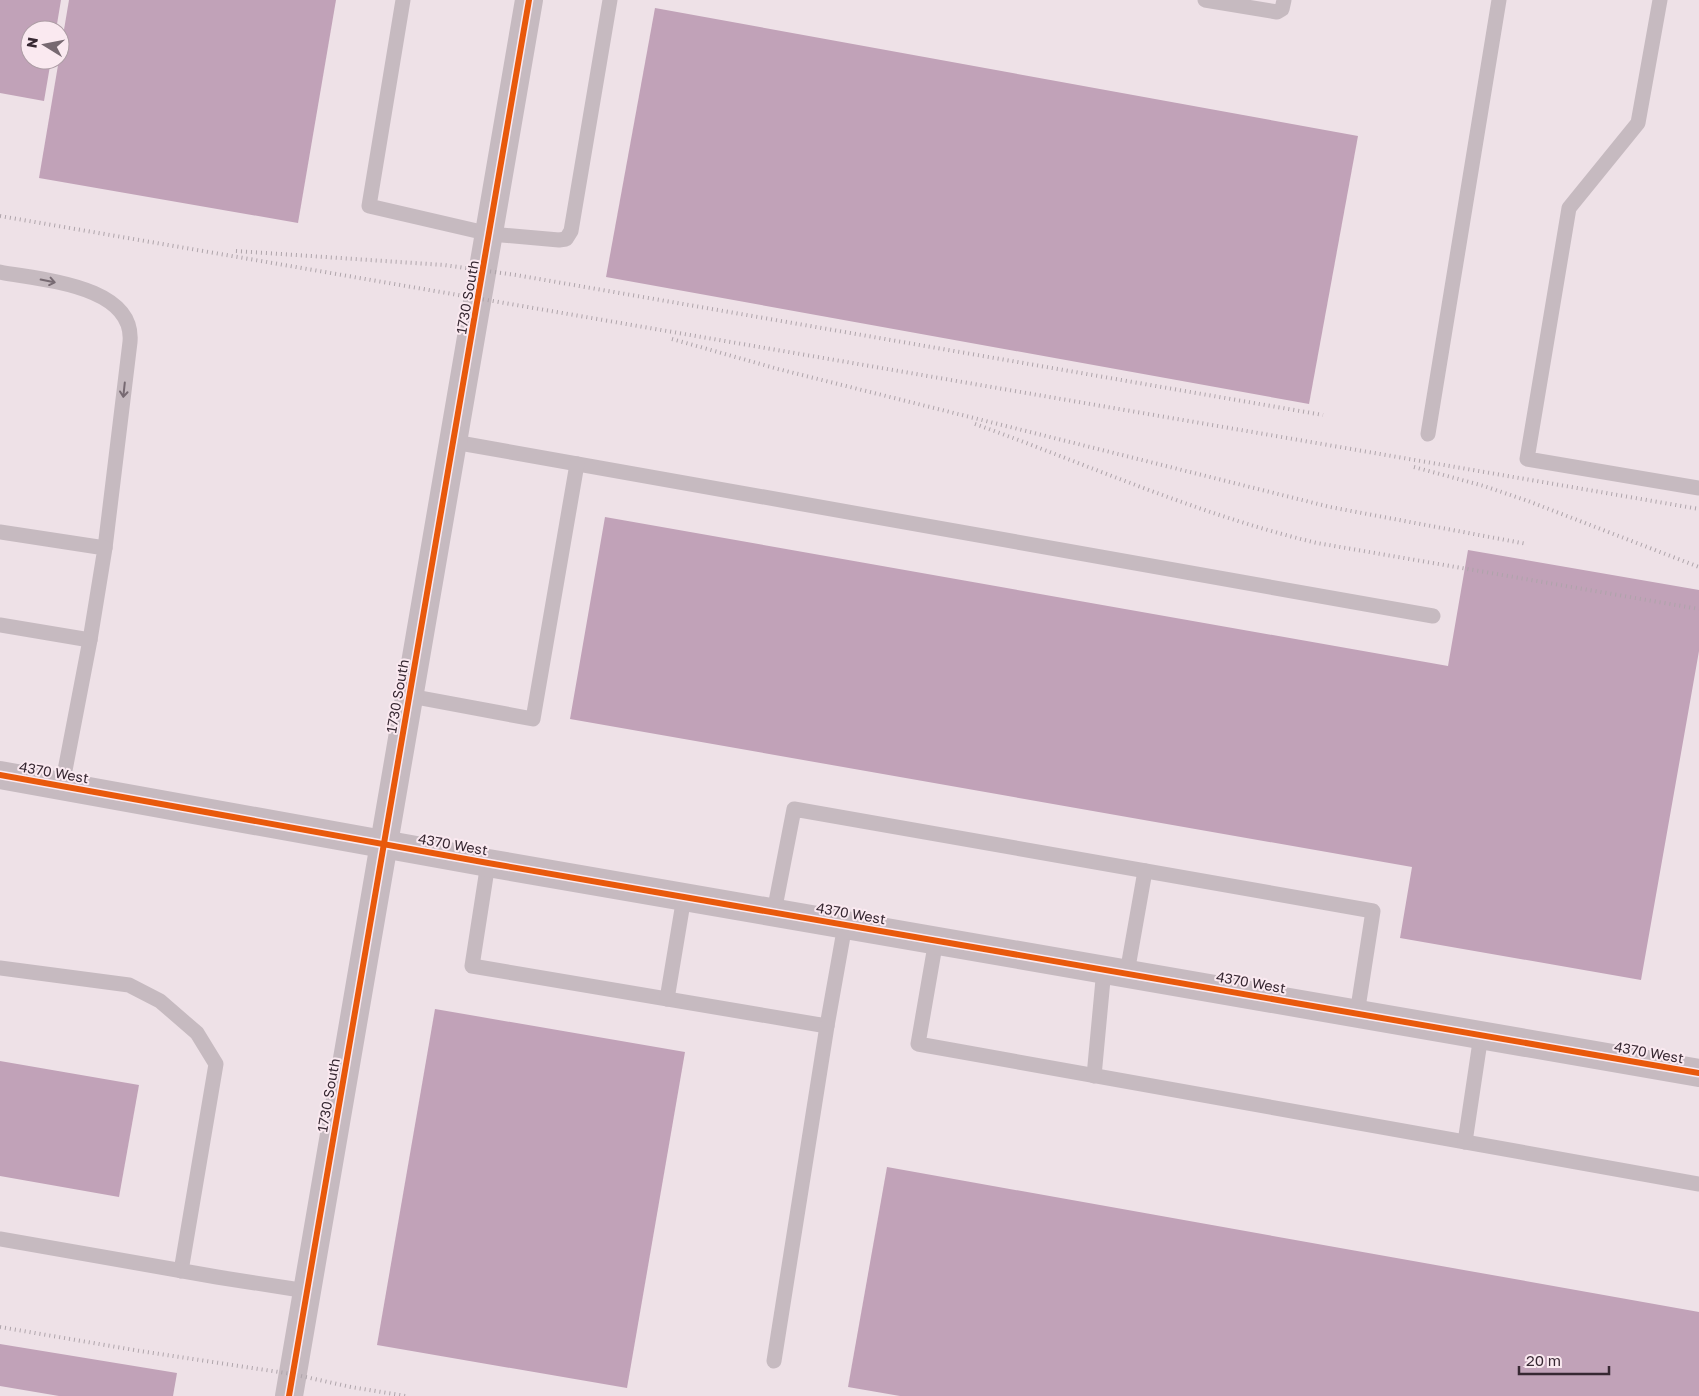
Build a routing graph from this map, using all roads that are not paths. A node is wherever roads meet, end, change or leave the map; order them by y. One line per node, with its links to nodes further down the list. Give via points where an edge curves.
1 (403, 0): 8 (lane, via 369,206)
2 (530, 0): 8 (street, 1730 South)
3 (610, 0): 8 (lane, via 571,231 566,239 559,240)
4 (1205, 0): 5 (lane, via 1277,12 1282,9)
5 (1284, 0)
6 (1500, 0): 10 (lane)
7 (1660, 0): 13 (lane, via 1638,123 1569,208 1526,459)
8 (490, 234): 11 (street, 1730 South)
9 (0, 272): 15 (lane, one-way to 15, via 76,286 94,293 120,310 128,323 130,342)
10 (1428, 434)
11 (454, 442): 12 (lane); 19 (street, 1730 South)
12 (577, 464): 16 (lane); 19 (lane, via 533,719)
13 (1699, 488)
14 (0, 532): 15 (lane)
15 (105, 548): 18 (lane)
16 (1433, 616)
17 (0, 626): 18 (lane)
18 (90, 640): 21 (lane)
19 (410, 696): 22 (street, 1730 South)
20 (0, 775): 21 (street, 4370 West)
21 (62, 786): 22 (street, 4370 West)
22 (384, 844): 23 (street, 4370 West); 41 (street, 1730 South)
23 (488, 863): 25 (street, 4370 West); 31 (lane, via 472,966)
24 (1145, 871): 26 (lane, via 794,809); 30 (lane); 32 (lane, via 1373,911)
25 (684, 897): 26 (street, 4370 West); 31 (lane)
26 (774, 912): 27 (street, 4370 West)
27 (845, 925): 28 (street, 4370 West); 33 (lane)
28 (936, 940): 30 (street, 4370 West); 36 (lane, via 918,1044)
29 (0, 968): 40 (lane, via 129,985 160,1001 197,1033 216,1064)
30 (1115, 971): 32 (street, 4370 West); 36 (lane)
31 (667, 999): 33 (lane)
32 (1357, 1014): 34 (street, 4370 West)
33 (827, 1026): 42 (lane)
34 (1482, 1035): 35 (street, 4370 West); 37 (lane)
35 (1699, 1074)
36 (1094, 1076): 37 (lane)
37 (1465, 1142): 38 (lane)
38 (1699, 1184)
39 (0, 1239): 40 (lane)
40 (181, 1271): 41 (lane)
41 (307, 1291): 43 (street, 1730 South)
42 (774, 1361)
43 (289, 1396)

